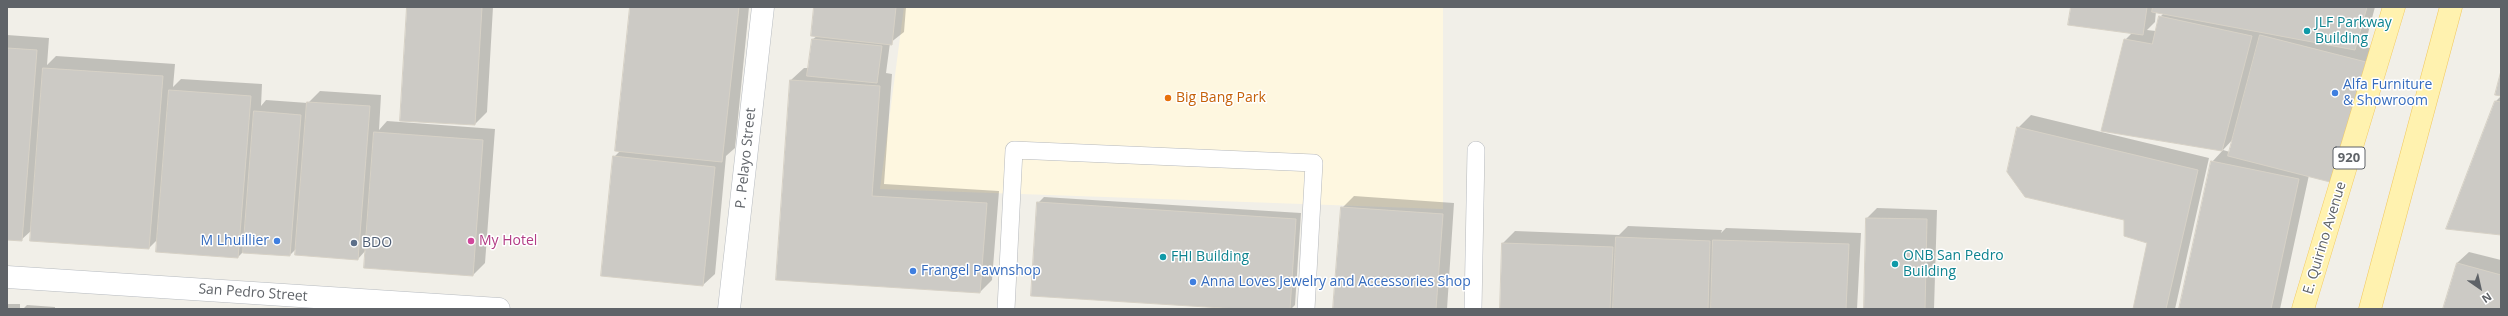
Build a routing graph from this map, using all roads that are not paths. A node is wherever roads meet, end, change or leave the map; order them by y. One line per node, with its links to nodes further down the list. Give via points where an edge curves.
1 (763, 7): 7 (main road, P. Pelayo Street)
2 (2394, 7): 11 (main road, E. Quirino Avenue / 920)
3 (2451, 7): 12 (main road)
4 (1476, 150): 10 (lane)
5 (7, 277): 6 (main road, San Pedro Street)
6 (499, 309)
7 (729, 309)
8 (1006, 309): 9 (lane, via 1014,150 1314,163)
9 (1306, 309)
10 (1473, 309)
11 (2304, 309)
12 (2370, 309)

